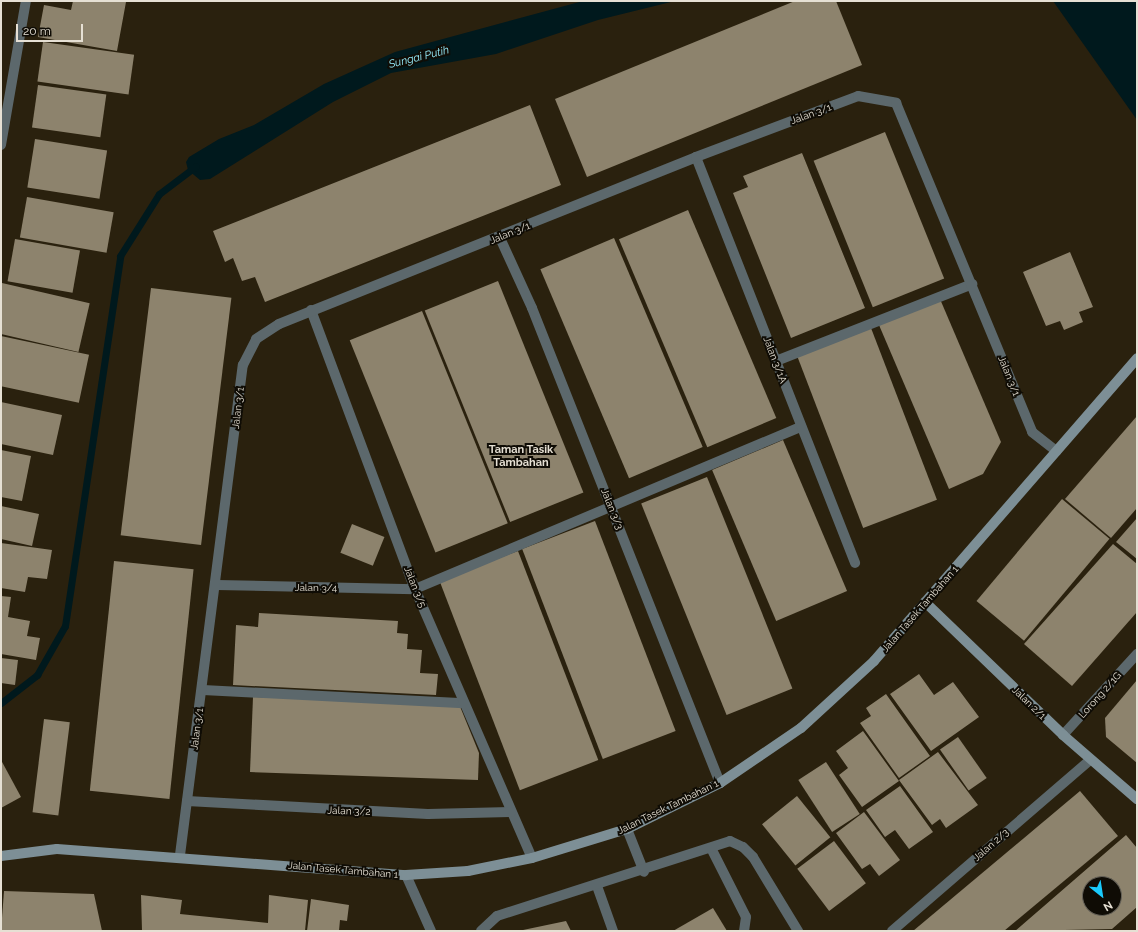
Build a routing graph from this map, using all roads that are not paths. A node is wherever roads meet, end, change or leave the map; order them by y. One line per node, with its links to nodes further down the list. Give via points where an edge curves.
1 (26, 1): 2 (street)
2 (1, 146)
3 (696, 157): 4 (street, Jalan 3/1); 5 (street, Jalan 3/1, via 858,96 896,103); 8 (street, Jalan 3/1A)
4 (500, 238): 6 (street, Jalan 3/1); 11 (street, Jalan 3/3)
5 (972, 284): 8 (street); 10 (street, Jalan 3/1, via 1032,432)
6 (311, 310): 13 (street, Jalan 3/1, via 279,324 256,340 243,365); 14 (street, Jalan 3/5)
7 (1137, 358): 10 (street, Jalan Tasek Tambahan 1)
8 (776, 361): 9 (street, Jalan 3/1A)
9 (801, 427): 11 (street); 12 (street, Jalan 3/1A)
10 (1056, 451): 15 (street, Jalan Tasek Tambahan 1)
11 (610, 504): 14 (street); 21 (street, Jalan 3/3)
12 (855, 563)
13 (217, 585): 14 (street, Jalan 3/4); 17 (street, Jalan 3/1)
14 (415, 588): 18 (street, Jalan 3/5)
15 (925, 602): 19 (street, Jalan 2/1); 21 (street, Jalan Tasek Tambahan 1, via 874,662 802,728)
16 (1137, 654): 19 (street, Lorong 2/1G)
17 (203, 690): 18 (street); 23 (street, Jalan 3/1)
18 (464, 703): 24 (street, Jalan 3/5)
19 (1063, 735): 20 (street, Jalan 2/1)
20 (1090, 760): 22 (street, Jalan 2/1); 38 (street, Jalan 2/3)
21 (720, 783): 25 (street, Jalan Tasek Tambahan 1)
22 (1137, 799)
23 (187, 801): 24 (street, Jalan 3/2, via 428,814); 27 (street, Jalan 3/1)
24 (511, 812): 29 (street, Jalan 3/5)
25 (627, 829): 29 (street, Jalan Tasek Tambahan 1); 30 (street)
26 (711, 848): 30 (street); 36 (street, via 746,917); 37 (street, via 730,842 743,846)
27 (180, 855): 28 (street, Jalan Tasek Tambahan 1, via 57,849); 31 (street, Jalan Tasek Tambahan 1)
28 (1, 856)
29 (532, 858): 31 (street, Jalan Tasek Tambahan 1, via 468,871)
30 (644, 872): 32 (street)
31 (406, 876): 33 (street)
32 (597, 886): 34 (street, via 497,916); 35 (street)
33 (431, 931)
34 (480, 931)
35 (613, 931)
36 (744, 931)
37 (798, 931)
38 (892, 931)

